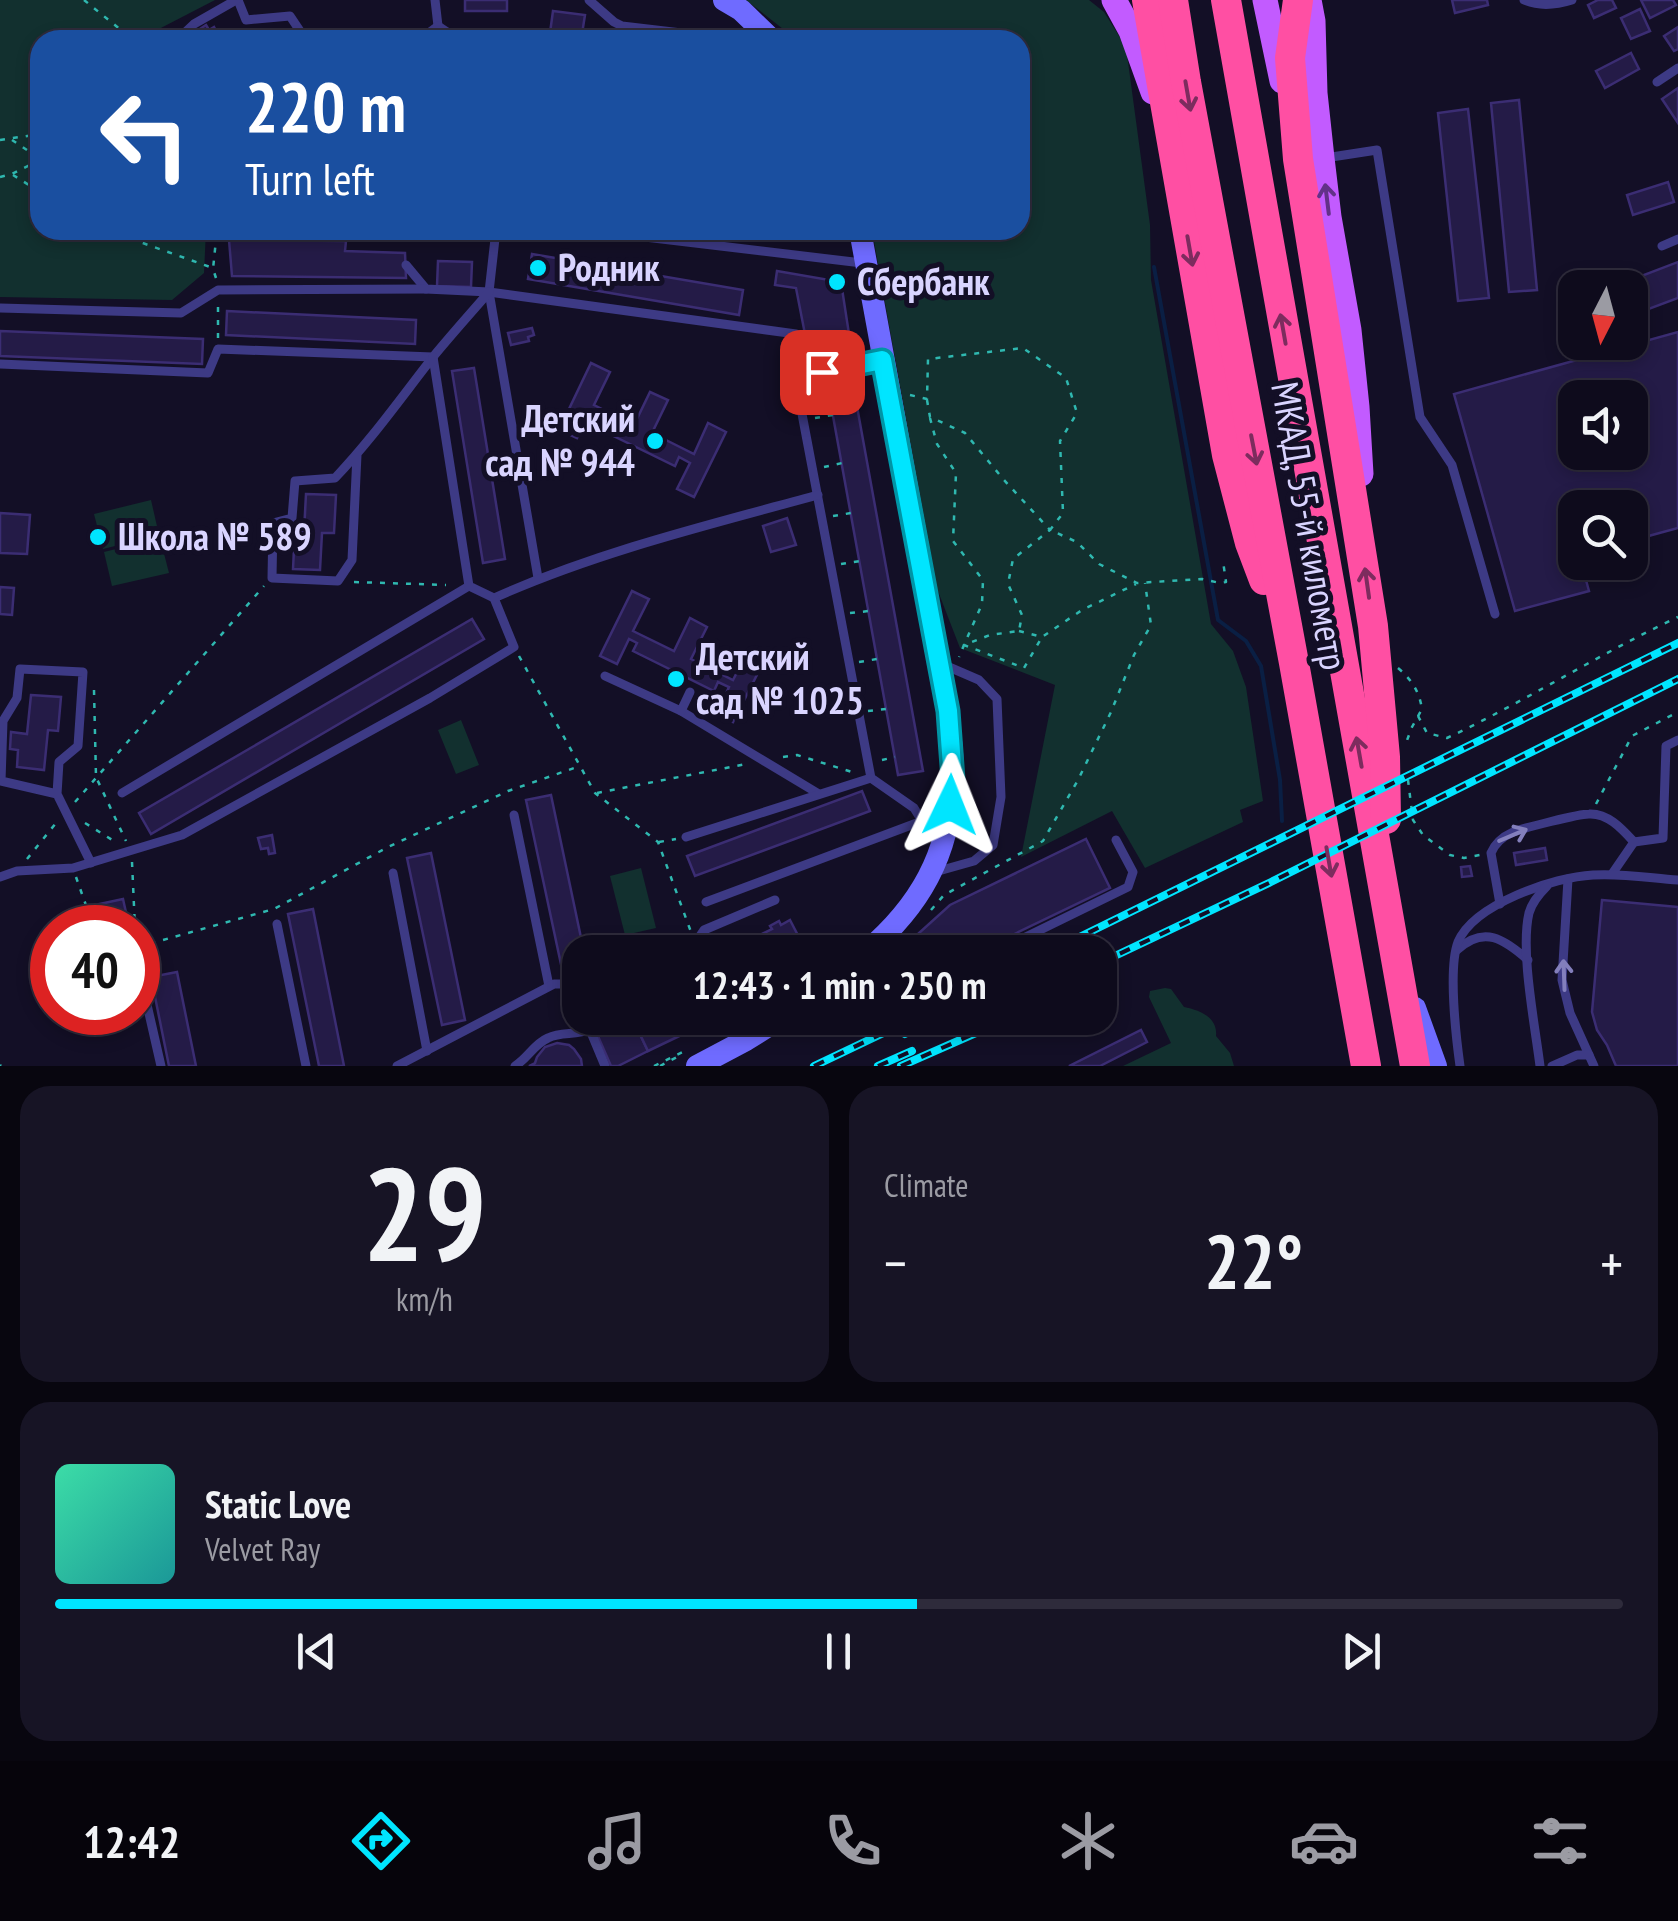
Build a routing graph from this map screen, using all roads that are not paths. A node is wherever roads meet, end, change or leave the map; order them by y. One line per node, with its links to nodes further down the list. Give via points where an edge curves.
1 (237, 0): 15 (lane); 16 (lane, via 246,20 290,16)
2 (435, 0): 14 (lane)
3 (590, 0): 19 (lane, via 622,26)
4 (724, 0): 20 (street)
5 (1114, 0): 23 (main road, via 1144,64)
6 (1147, 0): 23 (highway)
7 (1173, 0): 47 (highway, МКАД, 55-й километр, one-way to 47)
8 (1226, 0): 74 (highway, МКАД, 55-й километр, one-way to 8)
9 (1265, 0): 24 (main road)
10 (1298, 0): 24 (highway, via 1290,58)
11 (1309, 0): 24 (main road, via 1315,92)
12 (1524, 0): 13 (lane)
13 (1572, 0)
14 (438, 26): 17 (lane); 18 (lane)
15 (188, 30)
16 (299, 30)
17 (433, 30)
18 (444, 30)
19 (656, 30)
20 (762, 30)
21 (1678, 68): 22 (lane)
22 (1657, 82)
23 (1173, 155): 47 (highway, one-way to 47, via 1227,454)
24 (1310, 159): 46 (lane, via 1377,150 1420,417 1452,465); 74 (highway, one-way to 24, via 1373,626 1345,457)
25 (1678, 239): 31 (lane)
26 (495, 240): 35 (lane)
27 (669, 240): 30 (lane)
28 (694, 240): 30 (lane)
29 (862, 240): 32 (street)
30 (694, 243): 32 (lane)
31 (1662, 246)
32 (867, 263): 38 (street)
33 (406, 266): 34 (lane)
34 (426, 289): 35 (lane); 36 (lane, via 218,290 181,313)
35 (489, 292): 37 (lane); 40 (lane, via 796,334); 43 (lane)
36 (0, 308)
37 (433, 357): 39 (lane, via 218,349 208,373); 41 (lane); 44 (lane)
38 (882, 360): 40 (lane); 48 (street)
39 (0, 364)
40 (795, 377): 42 (lane)
41 (357, 455): 41 (lane, via 352,560 338,581 272,578 273,523 292,518 295,481 335,478)
42 (818, 495): 43 (lane); 53 (lane)
43 (538, 578): 45 (lane)
44 (469, 586): 45 (lane); 54 (lane)
45 (494, 598): 63 (lane, via 514,647 182,836)
46 (1495, 614)
47 (1294, 663): 98 (highway, МКАД, 55-й километр, one-way to 98)
48 (946, 666): 59 (street, via 953,780); 64 (lane, via 980,680 997,699 1001,796 994,844 974,861)
49 (604, 676): 51 (lane)
50 (690, 692): 51 (lane)
51 (681, 711): 56 (lane)
52 (1678, 740): 62 (lane, via 1666,746 1662,838)
53 (871, 778): 56 (lane); 58 (lane)
54 (122, 793)
55 (57, 794): 55 (lane, via 59,762 78,746 82,672 20,669 17,698 3,721 0,781); 63 (lane)
56 (818, 794): 60 (lane)
57 (514, 815): 83 (lane)
58 (922, 821): 59 (lane); 72 (lane)
59 (947, 822): 64 (street)
60 (686, 837)
61 (1116, 840): 78 (lane, via 1133,872 1128,888)
62 (1634, 842): 66 (lane); 73 (lane, one-way to 62, via 1491,853 1513,832 1591,813 1616,822)
63 (91, 863): 67 (lane)
64 (933, 872): 77 (street)
65 (393, 873): 90 (lane)
66 (1612, 874): 68 (lane); 69 (lane)
67 (0, 877)
68 (1568, 879): 70 (lane); 91 (lane, one-way to 68, via 1562,980)
69 (1678, 880)
70 (1549, 884): 73 (lane); 81 (lane, via 1530,910)
71 (776, 900): 76 (lane)
72 (706, 902)
73 (1500, 904): 80 (lane, via 1466,929)
74 (1389, 917): 79 (highway, МКАД, 55-й километр)
75 (277, 924): 93 (lane)
76 (701, 935)
77 (887, 935)
78 (1031, 935)
79 (1395, 953): 99 (highway, МКАД, 55-й километр); 100 (street)
80 (1455, 953): 81 (lane, via 1474,938 1490,937); 101 (lane)
81 (1528, 960): 102 (lane)
82 (562, 984): 83 (lane)
83 (549, 986): 90 (lane)
84 (562, 1034): 95 (lane, via 544,1039)
85 (155, 1035): 92 (lane)
86 (592, 1035): 96 (lane)
87 (743, 1035): 89 (lane)
88 (754, 1035): 89 (street)
89 (746, 1040): 97 (street)
90 (427, 1050): 94 (lane)
91 (1589, 1055): 103 (lane); 104 (lane)
92 (162, 1066)
93 (306, 1066)
94 (397, 1066)
95 (516, 1066)
96 (605, 1066)
97 (697, 1066)
98 (1366, 1066)
99 (1415, 1066)
100 (1436, 1066)
101 (1460, 1066)
102 (1540, 1066)
103 (1552, 1066)
104 (1594, 1066)

